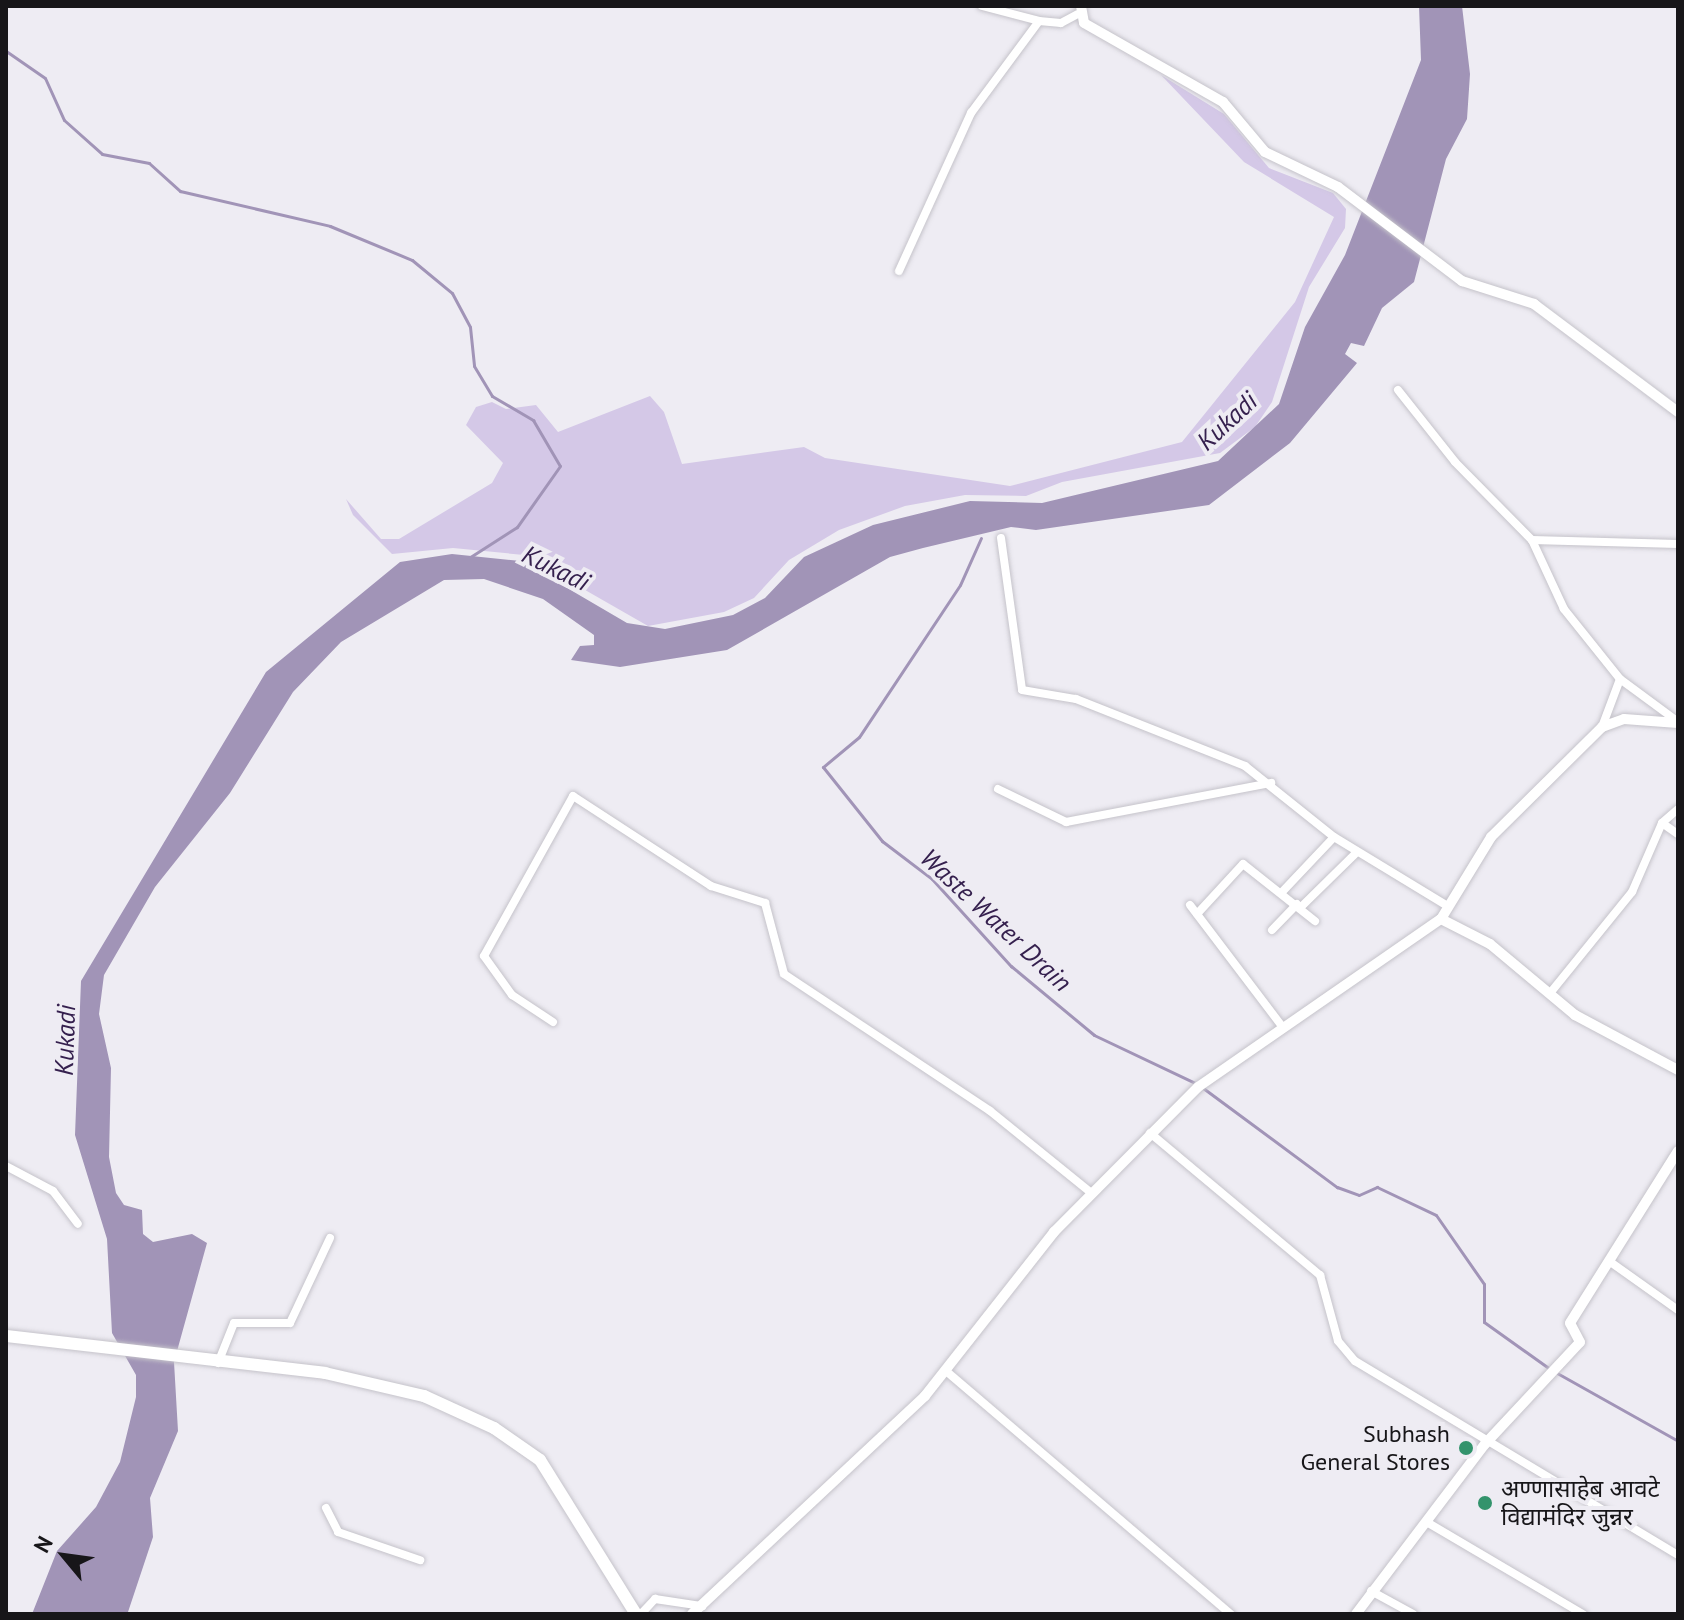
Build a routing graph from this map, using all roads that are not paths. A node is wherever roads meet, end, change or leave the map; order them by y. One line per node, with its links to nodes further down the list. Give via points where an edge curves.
1 (982, 6): 3 (street)
2 (1079, 10): 3 (street, via 1061,23); 6 (street, via 1223,102 1265,152 1338,187 1477,289 1534,304)
3 (1039, 21): 4 (street, via 971,113)
4 (899, 271)
5 (1398, 390): 8 (street, via 1455,462)
6 (1678, 412)
7 (1001, 538): 13 (street, via 1022,690 1076,699 1201,746)
8 (1532, 540): 9 (street); 10 (street, via 1564,609)
9 (1678, 544)
10 (1620, 679): 11 (street); 12 (street)
11 (1678, 722): 12 (street, via 1624,719)
12 (1602, 727): 21 (street, via 1491,837)
13 (1271, 783): 14 (street, via 1066,822); 18 (street)
14 (998, 789)
15 (1678, 809): 16 (street)
16 (1662, 823): 17 (street); 28 (street, via 1632,892)
17 (1678, 834)
18 (1334, 837): 19 (street); 20 (street)
19 (1357, 852): 21 (street); 23 (street)
20 (1283, 891): 23 (street); 24 (street, via 1237,864)
21 (1444, 904): 25 (street)
22 (1190, 905): 24 (street)
23 (1299, 906): 26 (street); 27 (street)
24 (1197, 914): 30 (street)
25 (1441, 919): 28 (street, via 1490,944); 30 (street)
26 (1315, 921)
27 (1272, 930)
28 (1551, 992): 31 (street, via 1575,1015)
29 (553, 1022): 35 (street, via 512,995 484,956 573,796 711,886 765,903 784,974 990,1111)
30 (1282, 1026): 32 (street)
31 (1678, 1070)
32 (1150, 1133): 35 (street); 43 (street, via 1320,1275 1342,1349)
33 (1678, 1151): 38 (street)
34 (6, 1166): 36 (street, via 53,1191)
35 (1090, 1192): 42 (street)
36 (78, 1224)
37 (330, 1238): 41 (street, via 290,1323 234,1323)
38 (1609, 1261): 39 (street); 43 (street, via 1570,1323 1580,1342)
39 (1678, 1310)
40 (6, 1336): 41 (main road, via 63,1348)
41 (213, 1363): 50 (main road, via 371,1381 494,1428 557,1479)
42 (946, 1371): 49 (street); 52 (street)
43 (1485, 1444): 45 (street); 46 (street)
44 (326, 1508): 47 (street, via 338,1532)
45 (1430, 1524): 48 (street); 55 (street)
46 (1678, 1555)
47 (420, 1560)
48 (1371, 1591): 53 (street); 54 (street)
49 (702, 1606): 50 (street, via 655,1599); 51 (street)
50 (639, 1614)
51 (692, 1614)
52 (1231, 1614)
53 (1356, 1614)
54 (1413, 1614)
55 (1583, 1614)

